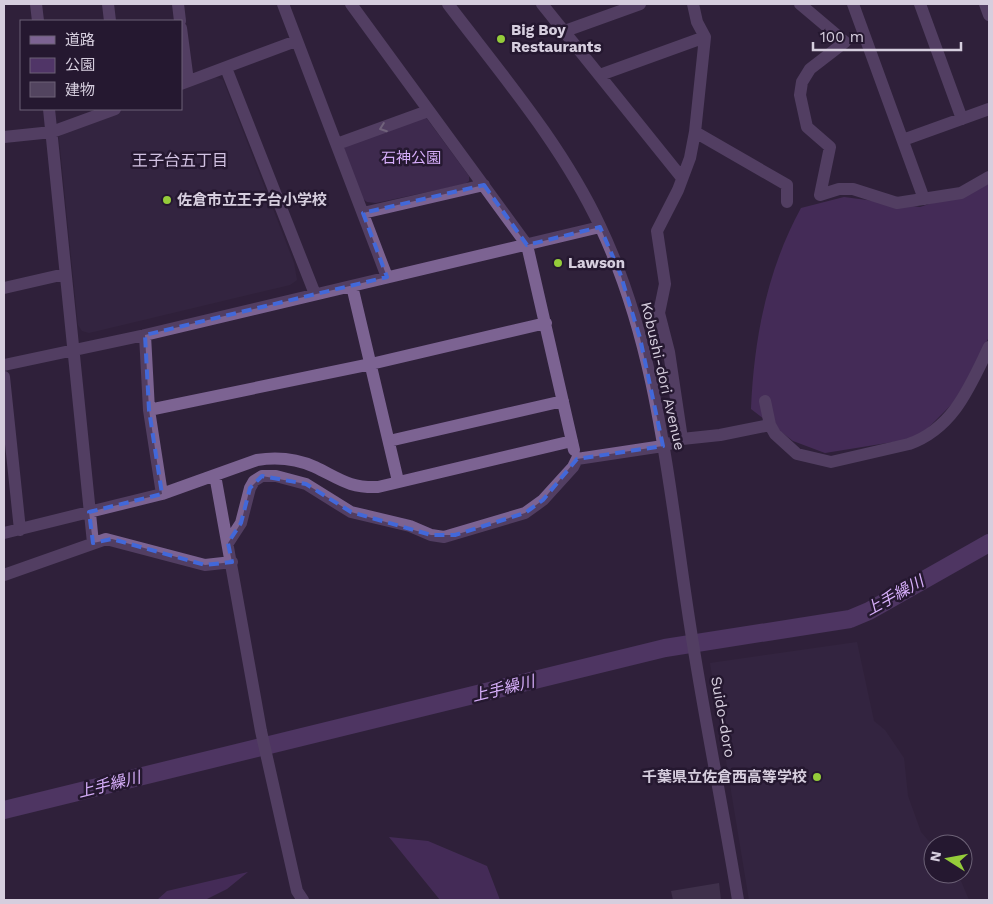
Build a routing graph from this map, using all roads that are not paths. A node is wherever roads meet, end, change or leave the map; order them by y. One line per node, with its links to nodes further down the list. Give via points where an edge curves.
1 (36, 4): 15 (street)
2 (108, 4): 16 (street)
3 (178, 4): 17 (street)
4 (283, 4): 20 (street)
5 (351, 4): 28 (street)
6 (449, 4): 41 (street, Kobushi-dori Avenue, via 559,152)
7 (542, 4): 18 (street)
8 (640, 4): 18 (street)
9 (693, 4): 19 (street)
10 (800, 4): 38 (street, via 845,42 810,69 801,88 802,114 807,127 830,147 820,195 839,189 853,189 897,203)
11 (853, 4): 33 (street)
12 (920, 4): 29 (street)
13 (985, 4): 14 (street)
14 (989, 15)
15 (38, 20)
16 (110, 20)
17 (180, 20)
18 (565, 31): 23 (street)
19 (705, 37): 23 (street); 31 (street)
20 (296, 41): 22 (street); 34 (street)
21 (182, 42): 24 (street)
22 (226, 68): 24 (street); 47 (street)
23 (600, 75): 36 (street)
24 (185, 83)
25 (49, 110): 30 (street)
26 (112, 110): 30 (street)
27 (989, 110): 29 (street)
28 (428, 111): 34 (street, one-way to 34); 37 (street)
29 (962, 119): 33 (street)
30 (52, 132): 32 (street); 43 (street)
31 (695, 132): 36 (street); 39 (street, via 787,185)
32 (4, 137)
33 (903, 140): 38 (street)
34 (337, 144): 40 (street)
35 (989, 177): 38 (street, via 961,193)
36 (682, 178): 59 (street, via 657,231 664,284 659,313 669,352)
37 (484, 185): 40 (street); 42 (street)
38 (924, 199)
39 (787, 202)
40 (362, 213): 44 (street)
41 (600, 227): 42 (street); 62 (street, Kobushi-dori Avenue, via 620,273 640,338)
42 (527, 245): 44 (street); 48 (street)
43 (65, 274): 46 (street); 51 (street)
44 (387, 277): 45 (street)
45 (352, 286): 47 (street); 52 (street)
46 (4, 288)
47 (315, 294): 49 (street)
48 (546, 323): 52 (street); 55 (street)
49 (145, 335): 51 (street); 57 (street)
50 (989, 346): 58 (street, via 960,406 936,430 916,442 831,462 797,454 775,434)
51 (73, 351): 53 (street); 68 (street)
52 (371, 364): 57 (street); 60 (street)
53 (4, 365)
54 (4, 377): 63 (street)
55 (563, 401): 60 (street); 61 (street)
56 (765, 401): 58 (street)
57 (149, 410): 67 (street)
58 (770, 424): 59 (street)
59 (682, 439): 62 (street)
60 (389, 441): 66 (street)
61 (572, 441): 64 (street); 66 (street)
62 (663, 446): 64 (street); 75 (street, Kobushi-dori Avenue)
63 (8, 452): 69 (street)
64 (577, 459): 72 (street, via 573,468 544,500 525,513 444,537 351,512 306,484 276,476 262,476 250,488 241,523)
65 (214, 475): 66 (street, via 269,458 314,467 351,486 378,487); 67 (street); 72 (street)
66 (398, 481)
67 (162, 494): 68 (street)
68 (89, 512): 69 (street); 71 (street)
69 (20, 530): 70 (street)
70 (4, 533)
71 (93, 543): 73 (street, via 112,539 205,565); 74 (street)
72 (228, 543): 73 (street)
73 (232, 562): 76 (street, via 261,731 297,891)
74 (4, 575)
75 (690, 627): 77 (street, Suido-doro)
76 (304, 900)
77 (738, 900)

